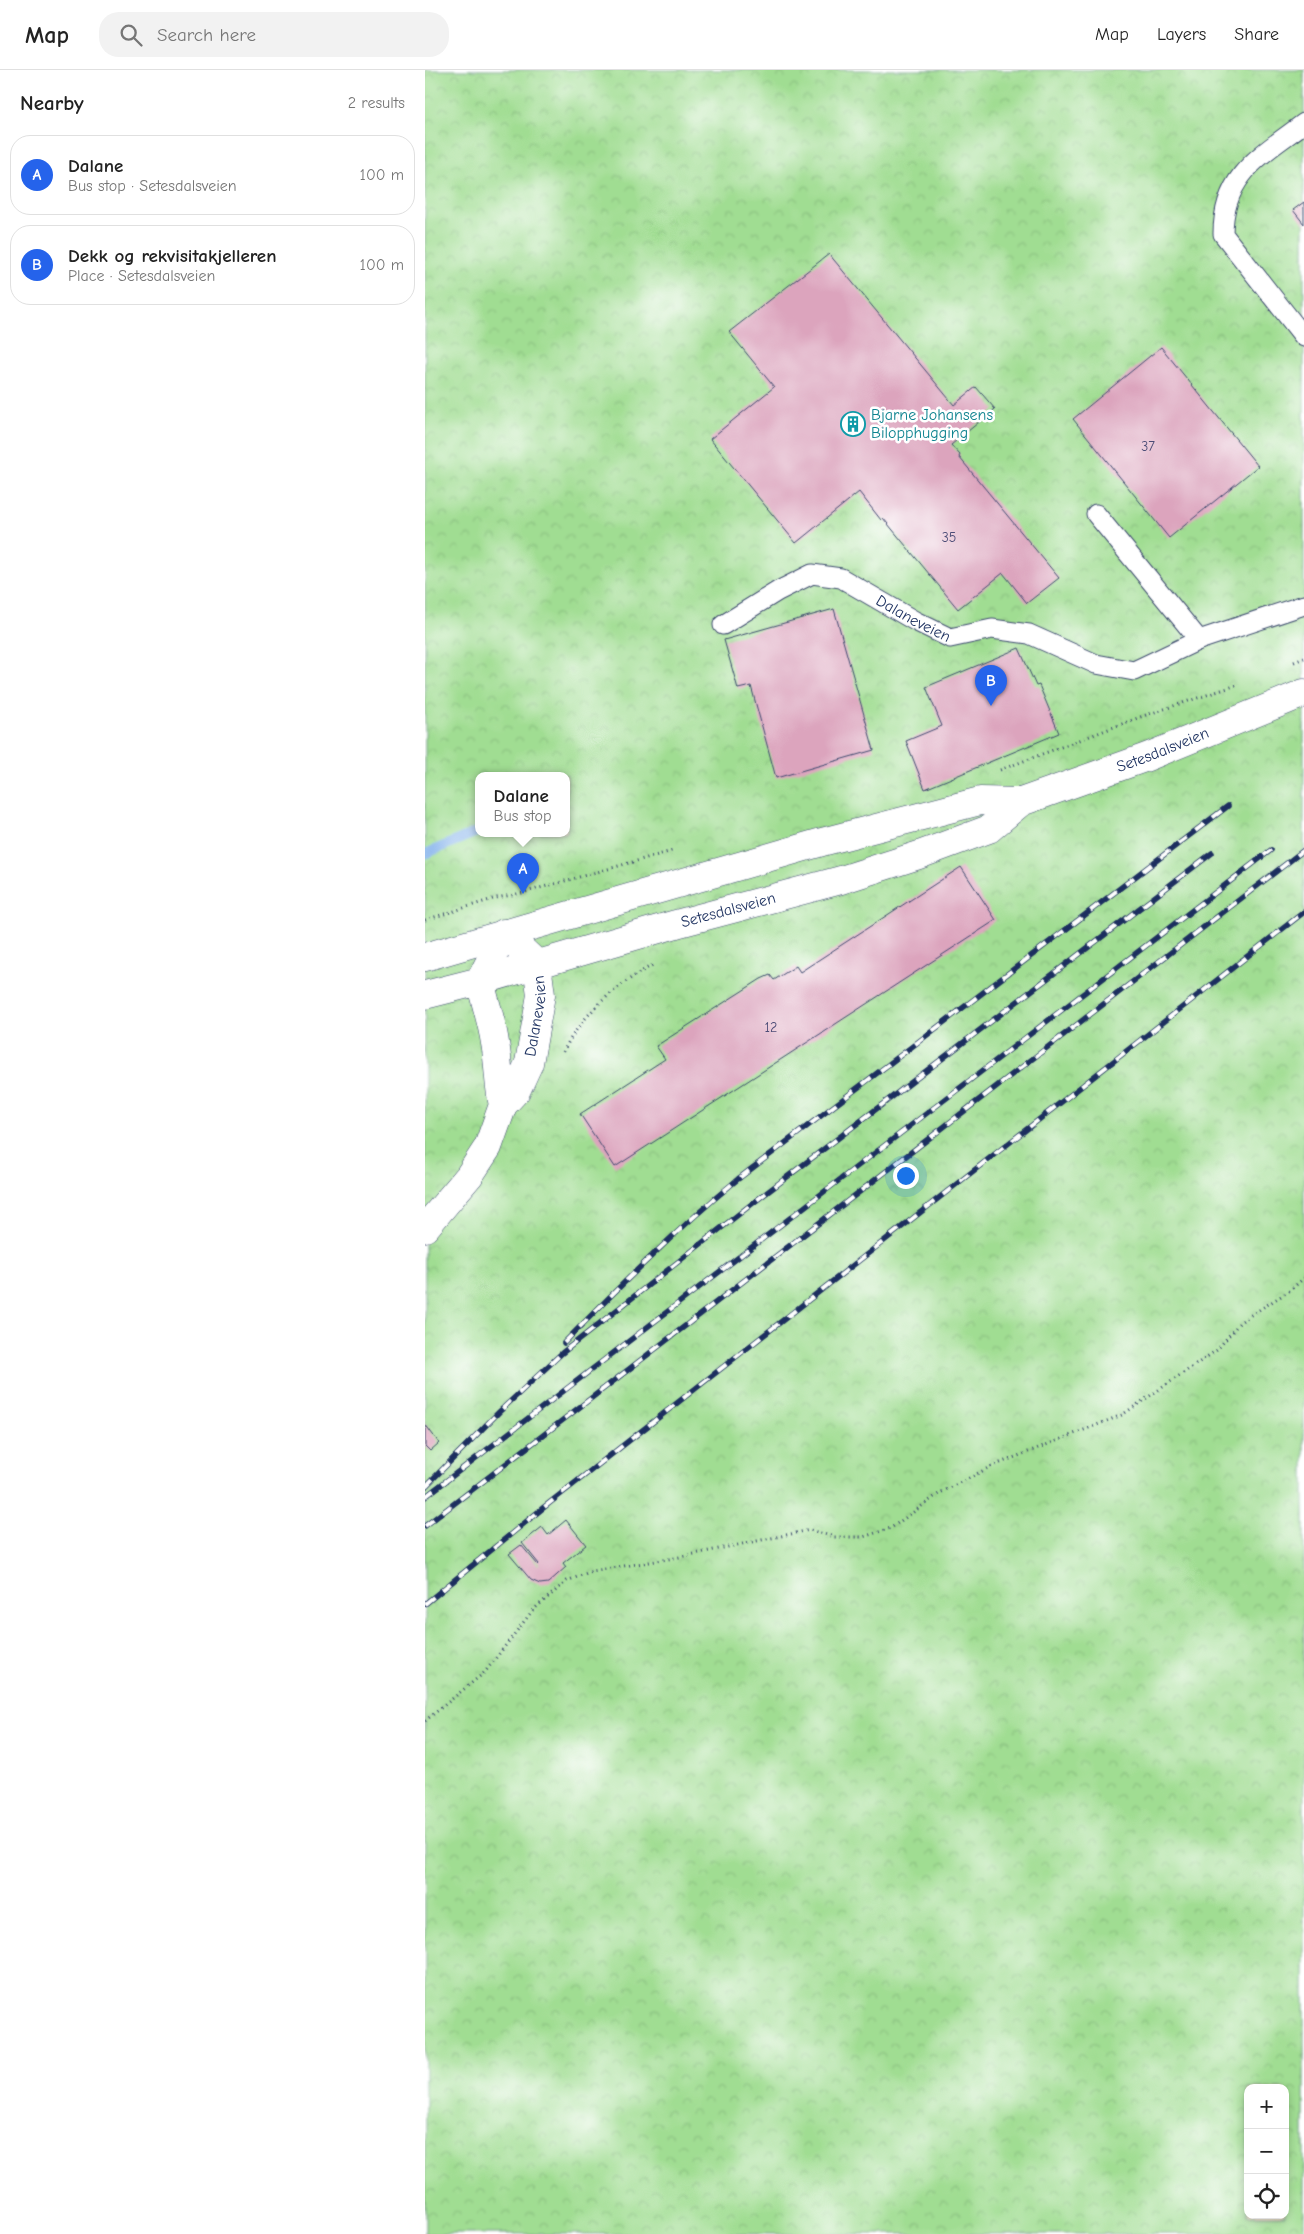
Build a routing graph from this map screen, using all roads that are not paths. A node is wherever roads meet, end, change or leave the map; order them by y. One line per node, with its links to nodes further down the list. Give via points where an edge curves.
1 (1304, 123): 2 (lane, via 1243,171 1233,187 1223,216 1223,234)
2 (1304, 337)
3 (1096, 514): 6 (lane)
4 (1304, 605): 6 (lane, Dalaneveien)
5 (723, 625): 6 (lane, Dalaneveien, via 812,574 841,578 950,638 992,629 1029,634 1096,664 1134,671)
6 (1199, 640)
7 (1304, 693): 8 (main road, Setesdalsveien)
8 (1021, 802): 9 (main road, Setesdalsveien, via 980,801 822,842); 11 (main road, Setesdalsveien, via 989,829 919,855 841,880)
9 (504, 933): 10 (main road, Setesdalsveien); 11 (main road, Dalaneveien); 12 (main road)
10 (425, 957)
11 (537, 964): 12 (main road, Setesdalsveien); 14 (main road, Dalaneveien, via 541,994 529,1063 516,1092)
12 (479, 981): 13 (main road, Setesdalsveien); 14 (main road, Dalaneveien, via 495,1041)
13 (425, 995)
14 (503, 1105): 15 (main road, Dalaneveien, via 487,1148 469,1176)
15 (425, 1228)

